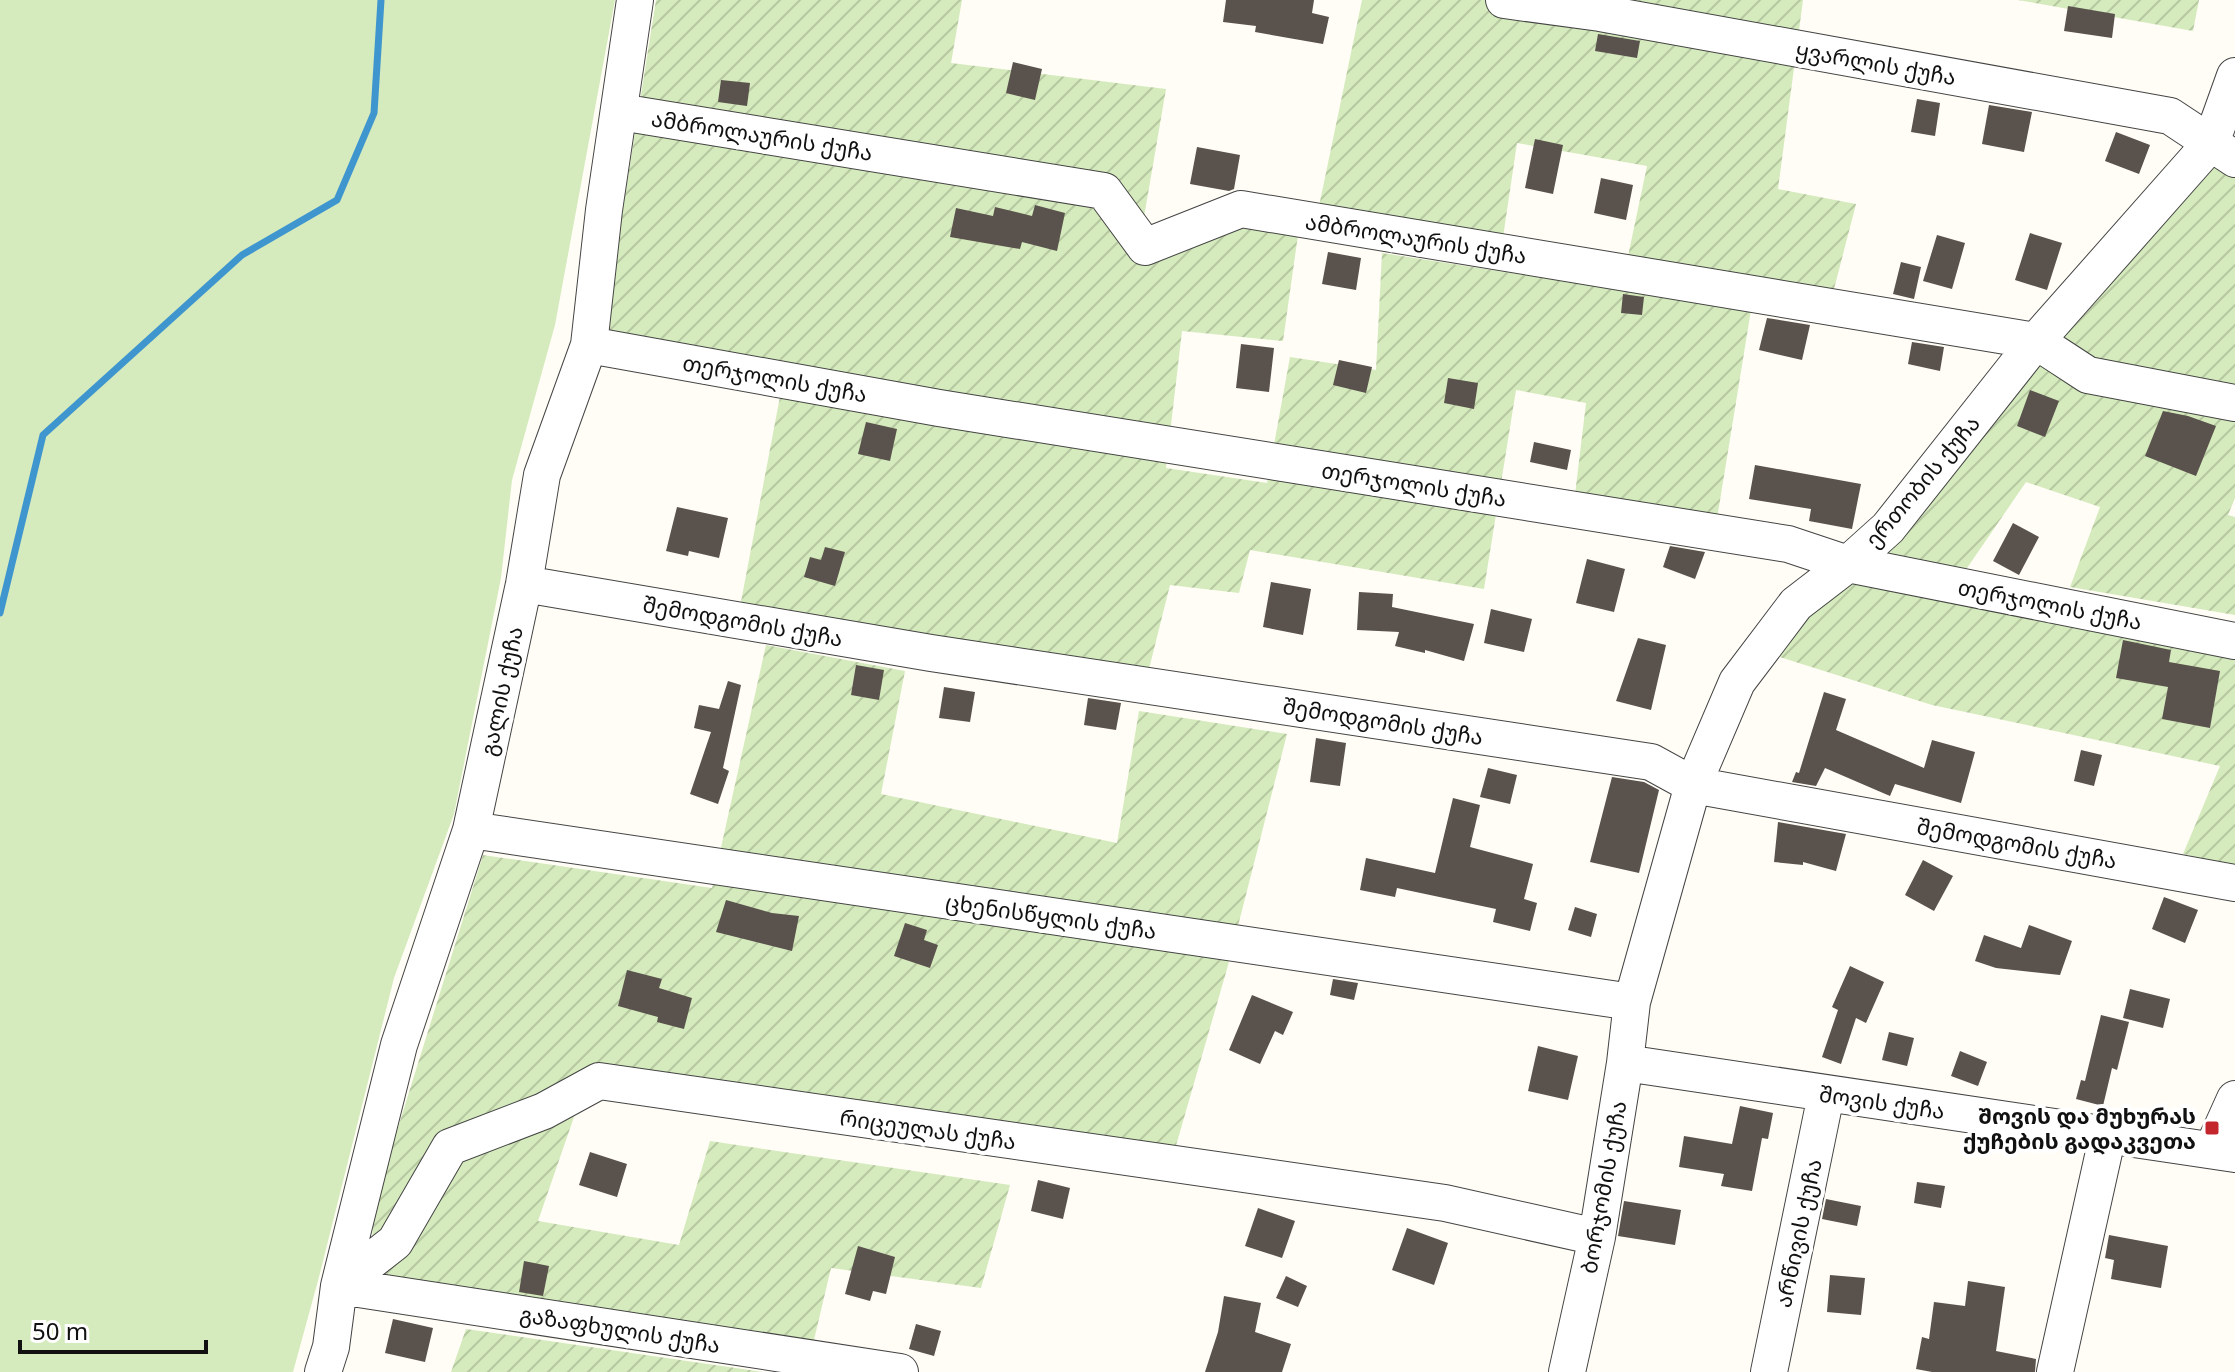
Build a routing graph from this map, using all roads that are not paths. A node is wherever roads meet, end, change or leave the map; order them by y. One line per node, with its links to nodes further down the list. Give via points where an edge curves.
1 (635, 0): 4 (street, გალის ქუჩა)
2 (1504, 0): 5 (street, ყვარლის ქუჩა, via 2170,116)
3 (2235, 76): 5 (street, ერთობის ქუჩა)
4 (620, 112): 6 (street, ამბროლაურის ქუჩა, via 1104,191 1145,247 1241,209); 7 (street, გალის ქუჩა)
5 (2223, 151): 6 (street, ერთობის ქუჩა)
6 (2036, 341): 8 (street, ამბროლაურის ქუჩა, via 2088,375); 9 (street, ერთობის ქუჩა, via 1888,528)
7 (589, 345): 9 (street, თერჯოლის ქუჩა, via 939,408 1788,544); 10 (street, გალის ქუჩა, via 542,475)
8 (2235, 403)
9 (1848, 564): 11 (street, თერჯოლის ქუჩა); 12 (street, ერთობის ქუჩა, via 1796,604 1737,682)
10 (524, 584): 12 (street, შემოდგომის ქუჩა, via 931,653 1651,762); 13 (street, გალის ქუჩა)
11 (2235, 641)
12 (1693, 785): 14 (street, შემოდგომის ქუჩა); 15 (street, ერთობის ქუჩა)
13 (471, 830): 15 (street, ცხენისწყლის ქუჩა); 22 (street, გალის ქუჩა, via 399,1045)
14 (2235, 883)
15 (1632, 1002): 16 (street, ბორჯომის ქუჩა)
16 (1625, 1063): 17 (street, შოვის ქუჩა); 21 (street, ბორჯომის ქუჩა)
17 (1826, 1095): 19 (street, შოვის ქუჩა); 26 (street, არწივის ქუჩა)
18 (2235, 1099): 20 (street)
19 (2108, 1134): 20 (street, შოვის ქუჩა); 27 (street)
20 (2223, 1152)
21 (1597, 1237): 22 (street, რიცეულას ქუჩა, via 1445,1203 599,1081 544,1111 450,1147 395,1242); 25 (street, ბორჯომის ქუჩა)
22 (339, 1286): 23 (street, გალის ქუჩა); 24 (street, გაზაფხულის ქუჩა)
23 (323, 1372)
24 (900, 1372)
25 (1567, 1372)
26 (1769, 1372)
27 (2055, 1372)

